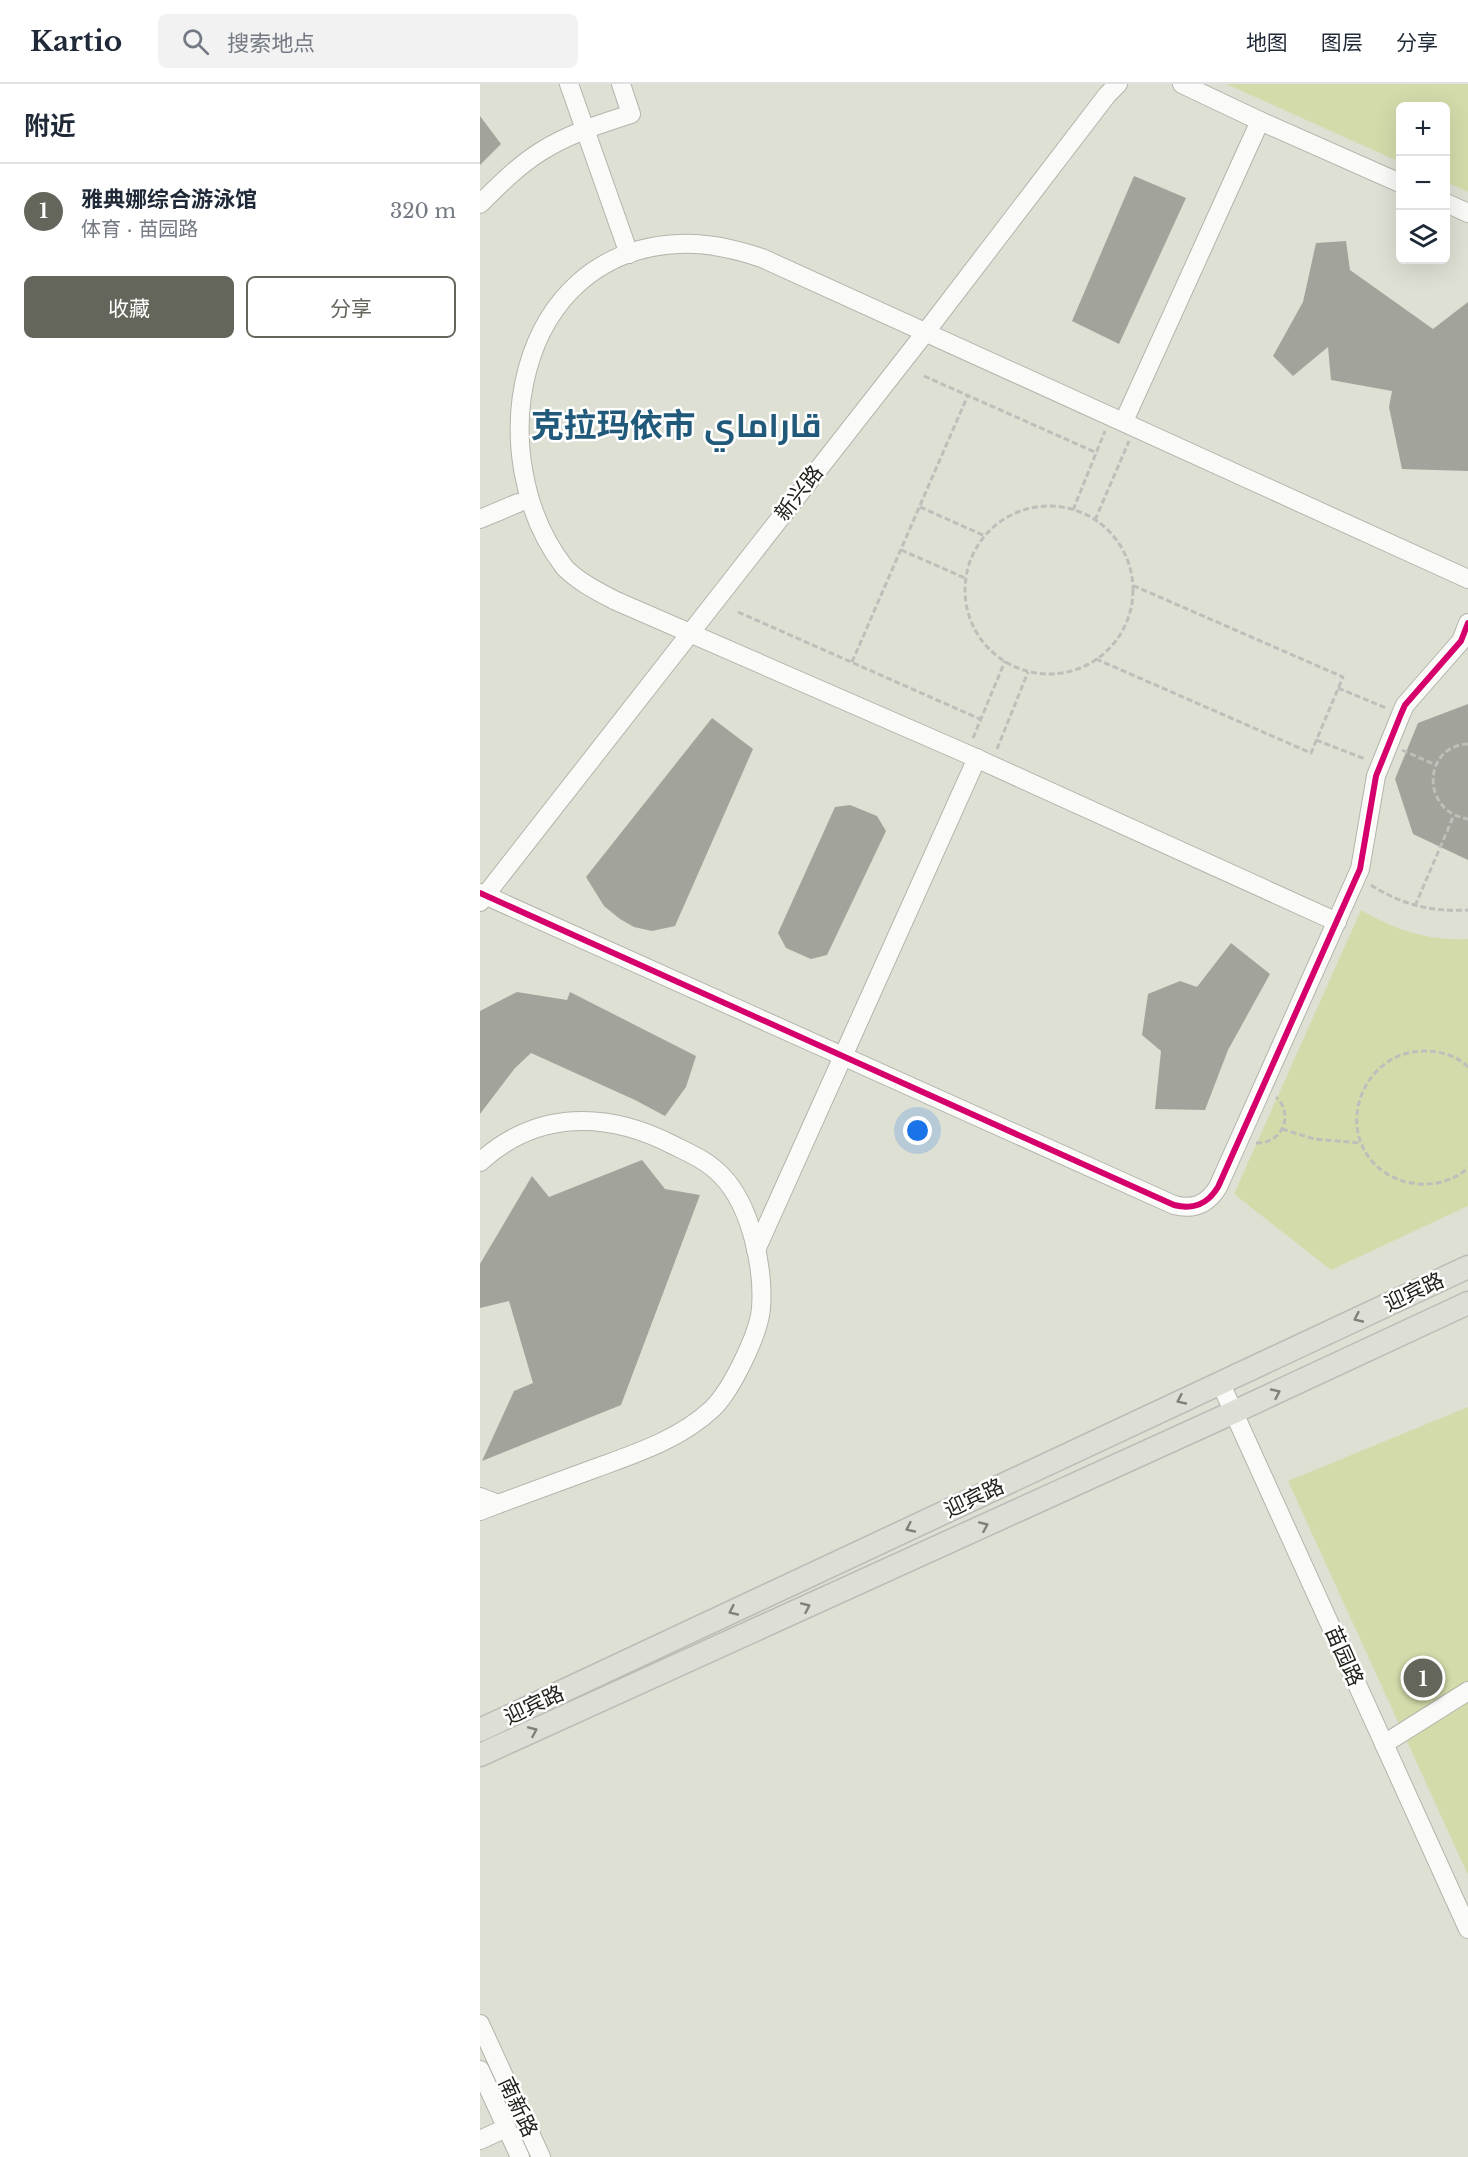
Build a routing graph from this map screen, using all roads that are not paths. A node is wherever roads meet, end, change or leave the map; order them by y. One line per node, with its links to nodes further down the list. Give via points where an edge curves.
1 (569, 84): 6 (street)
2 (621, 84): 6 (street, via 631,114)
3 (1118, 84): 12 (street, 新兴路)
4 (1182, 84): 5 (street)
5 (1260, 121): 7 (street); 13 (street)
6 (585, 129): 8 (street, via 514,171); 11 (street)
7 (1396, 181)
8 (480, 204)
9 (1450, 205): 10 (street)
10 (1468, 213)
11 (629, 254): 12 (street, via 677,244 735,249); 14 (street, via 571,285 532,329 509,382)
12 (925, 333): 13 (street); 20 (street, 新兴路)
13 (1123, 421): 18 (street)
14 (503, 430)
15 (504, 450): 16 (street)
16 (518, 503): 17 (street); 20 (street, via 545,548 573,575 614,600)
17 (480, 519)
18 (1468, 579)
19 (1468, 623): 23 (street, via 1461,641 1401,714 1376,776 1360,869)
20 (690, 633): 21 (street); 22 (street, 新兴路)
21 (978, 759): 23 (street); 24 (street)
22 (482, 896): 24 (street)
23 (1337, 922): 24 (street, via 1212,1196 1195,1207 1174,1205)
24 (842, 1055): 26 (street)
25 (480, 1162): 26 (street, via 531,1129 573,1121 631,1126 705,1161 723,1177 747,1218)
26 (756, 1250): 32 (street, via 761,1310 735,1376 713,1408 678,1435)
27 (1468, 1267): 29 (main road, 迎宾路, one-way to 29)
28 (1468, 1303): 30 (main road, 迎宾路, one-way to 28)
29 (1220, 1382): 30 (street, 苗园路); 35 (main road, 迎宾路, one-way to 35)
30 (1233, 1412): 36 (street, 苗园路); 37 (main road, 迎宾路, one-way to 30)
31 (480, 1497): 32 (street)
32 (498, 1504): 33 (street)
33 (480, 1511)
34 (1468, 1691): 36 (street)
35 (483, 1728)
36 (1384, 1744): 38 (street, 苗园路)
37 (484, 1755)
38 (1468, 1929)
39 (480, 2024): 44 (street, 南新路)
40 (480, 2070): 41 (street, 南新路)
41 (506, 2127): 42 (street); 43 (street, 南新路)
42 (480, 2140)
43 (520, 2157)
44 (541, 2157)

